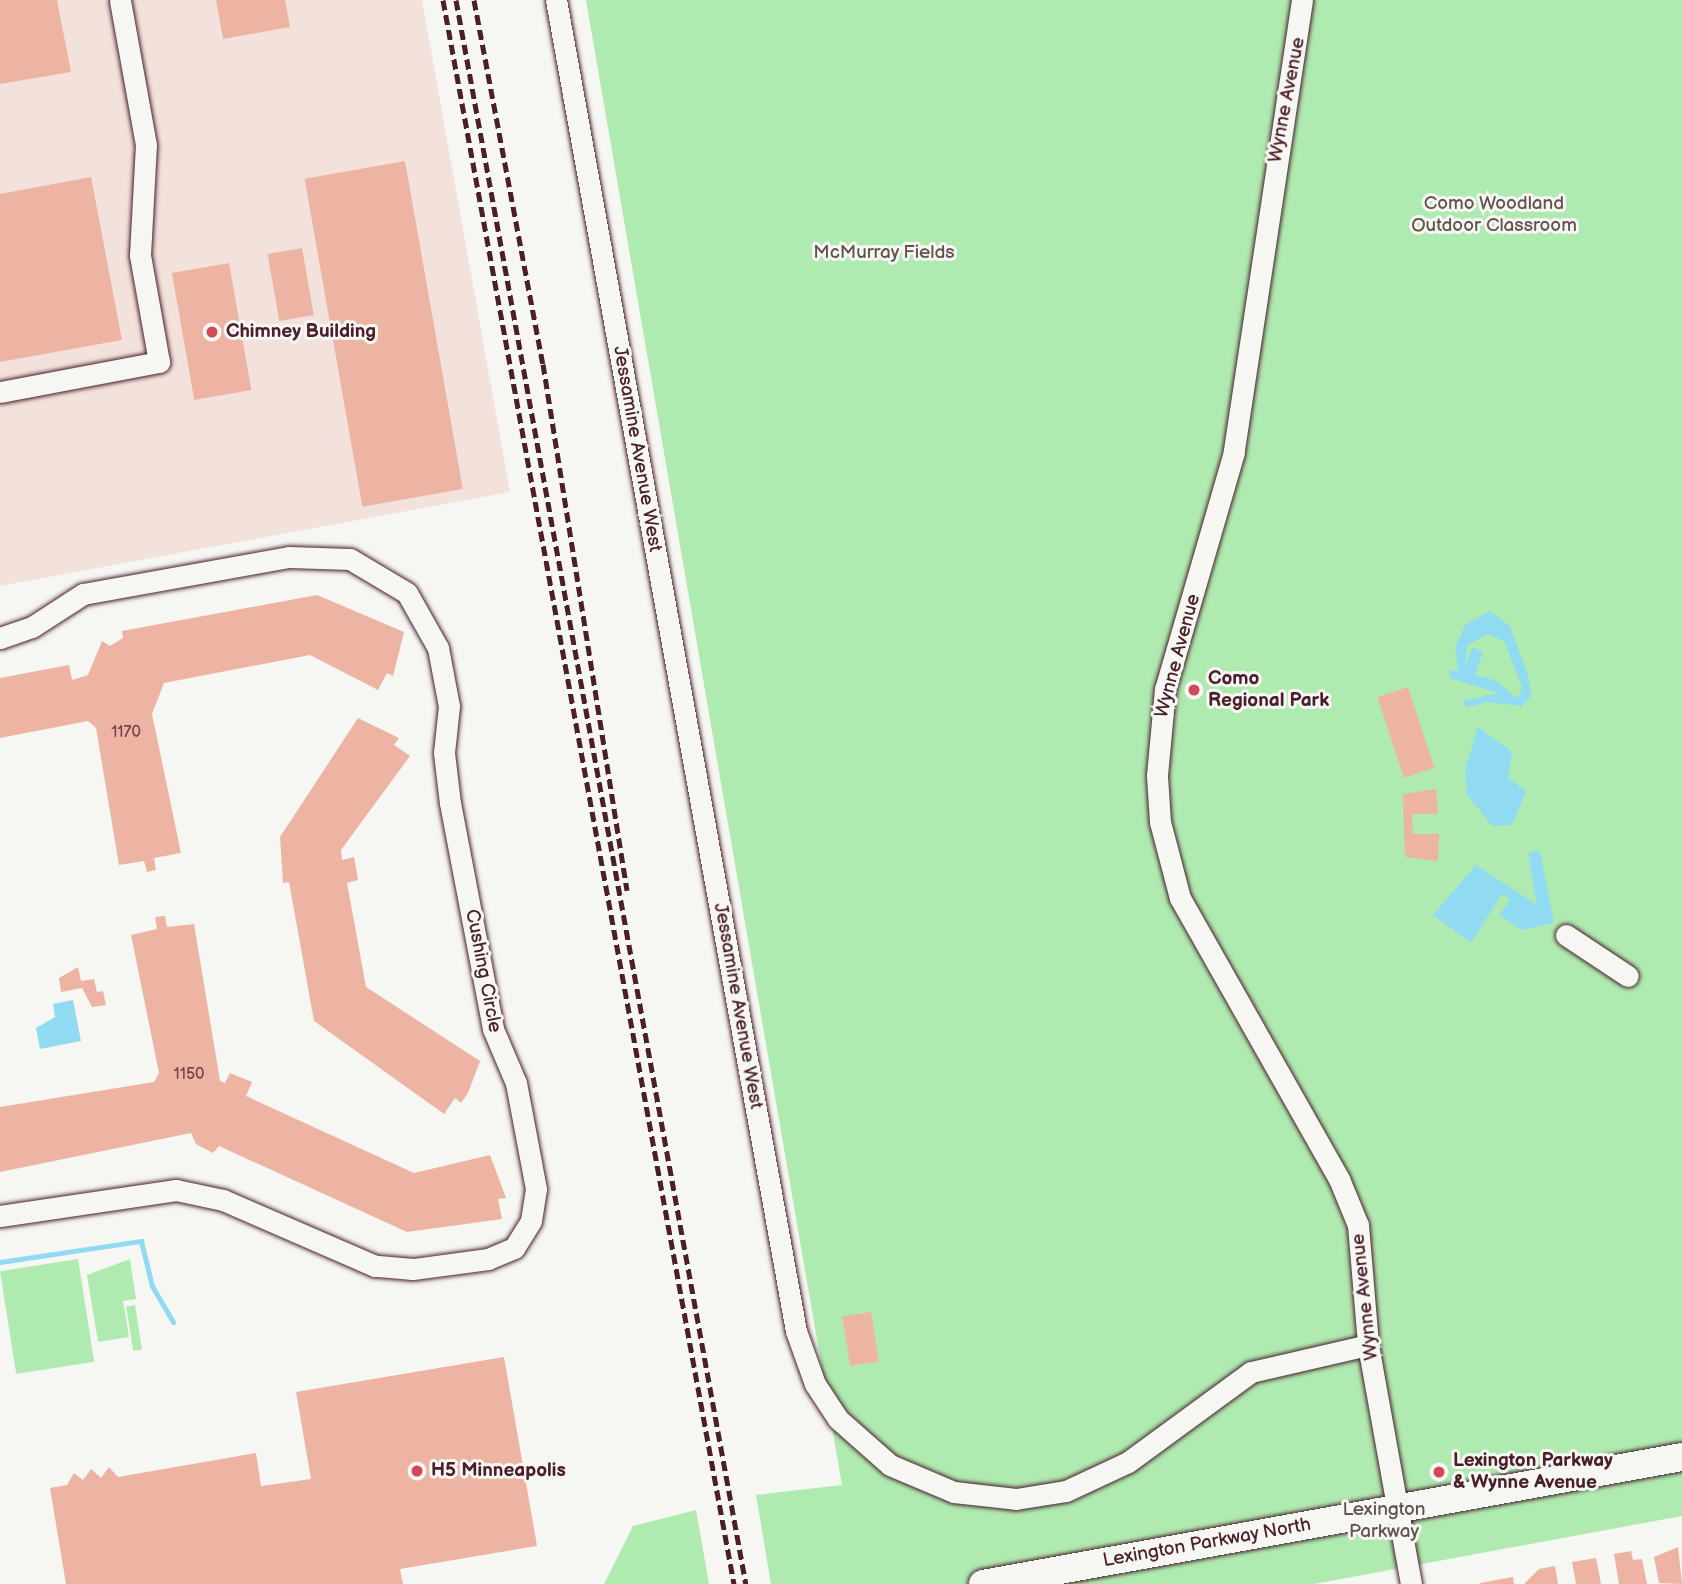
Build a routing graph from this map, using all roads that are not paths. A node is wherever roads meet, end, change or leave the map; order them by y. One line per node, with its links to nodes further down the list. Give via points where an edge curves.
1 (120, 0): 4 (street, via 146,145 140,256 159,362)
2 (556, 0): 9 (street, Jessamine Avenue West, via 796,1331 815,1384 838,1419 890,1465 954,1492 1016,1499 1066,1491 1117,1468 1251,1372)
3 (1302, 0): 9 (street, Wynne Avenue, via 1234,452 1165,690 1157,776 1160,822 1180,898 1339,1180 1358,1225)
4 (0, 392)
5 (0, 638): 8 (street, Cushing Circle, via 22,632 83,594 289,556 350,559 407,593 438,648 449,706 444,753 455,830 493,1029 516,1083 536,1189 531,1221 514,1248 488,1259 413,1269 375,1266 223,1200 176,1190)
6 (1566, 935): 7 (street)
7 (1628, 976)
8 (0, 1216)
9 (1368, 1345): 11 (street, Wynne Avenue)
10 (1681, 1458): 11 (main road, Lexington Parkway North)
11 (1396, 1509): 12 (main road, Lexington Parkway North); 13 (street, Wynne Avenue)
12 (983, 1584)
13 (1411, 1584)

